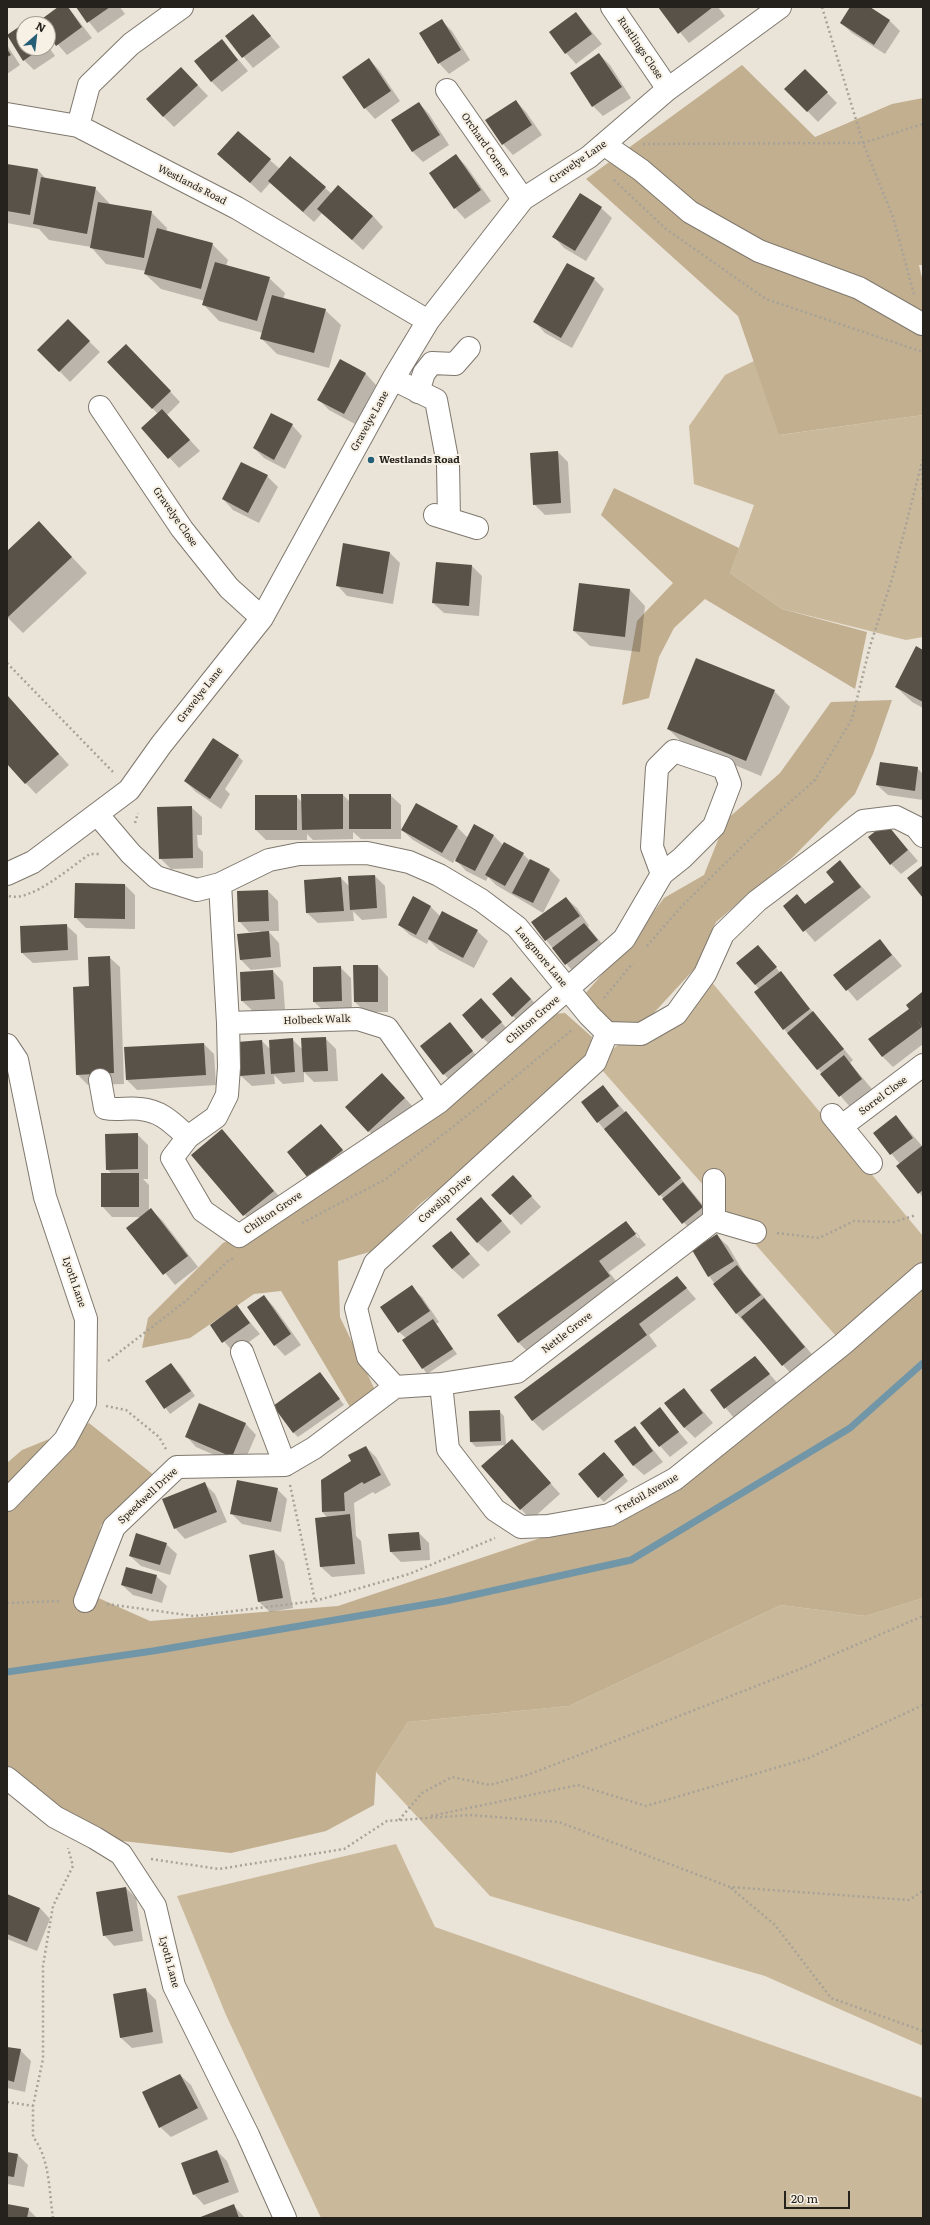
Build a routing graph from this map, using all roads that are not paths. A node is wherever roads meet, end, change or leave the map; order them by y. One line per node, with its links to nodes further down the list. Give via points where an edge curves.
1 (182, 7): 7 (street, via 131,44 89,85)
2 (612, 7): 4 (street, Rustlings Close)
3 (780, 7): 4 (street, Gravelye Lane)
4 (668, 89): 8 (street, Gravelye Lane)
5 (447, 90): 9 (street, Orchard Corner)
6 (7, 114): 7 (street, Westlands Road)
7 (78, 126): 10 (street, Westlands Road, via 237,208)
8 (604, 144): 9 (street, Gravelye Lane); 11 (street, via 641,170 690,212 759,250 859,288)
9 (523, 199): 10 (street, Gravelye Lane)
10 (428, 321): 13 (street, Gravelye Lane)
11 (922, 324)
12 (469, 348): 14 (street, via 455,364 432,363 424,373)
13 (393, 379): 14 (street); 17 (street, Gravelye Lane)
14 (418, 392): 16 (street, via 436,400 448,464 442,517)
15 (100, 407): 17 (street, Gravelye Close, via 182,529 229,588)
16 (477, 528)
17 (262, 618): 18 (street, Gravelye Lane, via 161,745 129,790)
18 (97, 814): 20 (street, Gravelye Lane, via 33,862); 22 (street, Langmore Lane, via 131,854 156,877 197,890)
19 (923, 836): 25 (street, via 916,827 896,817 863,821 757,901 723,934 705,974 676,1014 641,1034)
20 (7, 874)
21 (662, 874): 21 (street, via 652,847 657,768 674,751 724,768 730,784 714,826); 23 (street, Chilton Grove, via 624,939)
22 (220, 884): 23 (street, Langmore Lane, via 269,860 299,854 367,853 409,862 439,875 481,900 517,927); 24 (street, Chilton Grove)
23 (568, 990): 25 (street, Langmore Lane); 29 (street, Chilton Grove)
24 (228, 1023): 29 (street, Holbeck Walk, via 358,1019 387,1028); 30 (street, Chilton Grove, via 227,1095 216,1117)
25 (607, 1033): 38 (street, Cowslip Drive, via 595,1062 375,1263 356,1308 368,1357)
26 (7, 1044): 40 (street, Lyoth Lane, via 17,1060 45,1197 86,1319 85,1402 65,1440)
27 (923, 1065): 31 (street, Sorrel Close, via 837,1120)
28 (100, 1080): 30 (street, via 105,1108 139,1108 162,1114)
29 (439, 1102): 30 (street, Chilton Grove, via 239,1236 203,1211 172,1158)
30 (188, 1136)
31 (871, 1163)
32 (714, 1180): 33 (street)
33 (714, 1220): 34 (street); 37 (street, Nettle Grove, via 517,1372)
34 (755, 1232)
35 (923, 1274): 37 (street, Trefoil Avenue, via 843,1344 674,1479 609,1515 548,1526 521,1527 495,1510 448,1449)
36 (242, 1352): 39 (street)
37 (441, 1384): 38 (street, Nettle Grove)
38 (395, 1387): 39 (street, Speedwell Drive, via 314,1448)
39 (285, 1465): 41 (street, Speedwell Drive, via 177,1467 114,1527)
40 (7, 1500)
41 (85, 1601)
42 (7, 1778): 43 (street, Lyoth Lane, via 54,1817 121,1854 155,1906 174,1986 248,2135)
43 (285, 2218)

